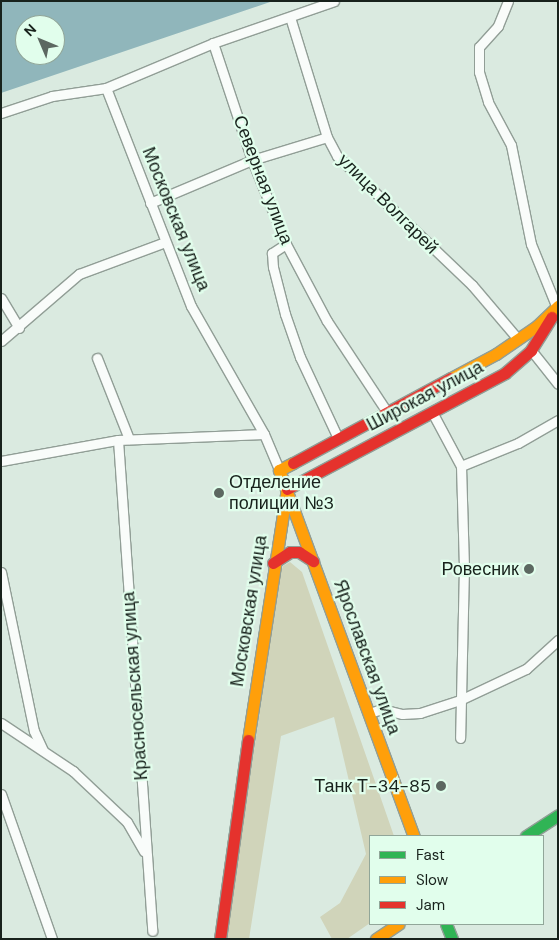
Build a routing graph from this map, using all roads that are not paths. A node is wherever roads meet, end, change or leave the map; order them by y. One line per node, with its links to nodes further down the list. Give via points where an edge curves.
1 (334, 1): 3 (street)
2 (508, 1): 13 (street, via 498,26 479,47 479,72 488,102 510,145 529,237)
3 (290, 17): 4 (street); 7 (street, улица Волгарей)
4 (214, 44): 5 (street); 8 (street, Северная улица)
5 (106, 88): 6 (street, via 52,96); 9 (street, Московская улица)
6 (1, 113)
7 (327, 137): 8 (street); 15 (street, улица Волгарей, via 350,171 472,285)
8 (252, 160): 9 (street); 11 (street, Северная улица)
9 (150, 203): 10 (street, Московская улица)
10 (165, 242): 14 (street, via 79,274); 23 (street, Московская улица, via 196,314)
11 (286, 244): 20 (street, Северная улица, via 327,321 351,352); 24 (street, via 272,253 283,304 300,357)
12 (1, 298): 14 (street)
13 (557, 307): 15 (street, Широкая улица); 17 (street, Широкая улица)
14 (19, 328): 16 (street)
15 (518, 339): 20 (street, Широкая улица)
16 (1, 341)
17 (530, 350): 19 (street); 21 (street, Широкая улица, via 505,373)
18 (97, 358): 25 (street)
19 (558, 384)
20 (387, 412): 24 (street, Широкая улица)
21 (432, 412): 28 (street); 30 (street, Широкая улица)
22 (558, 420): 28 (street, via 518,443)
23 (264, 434): 25 (street); 29 (street, Московская улица)
24 (338, 438): 29 (street, Широкая улица)
25 (129, 439): 26 (street)
26 (118, 440): 27 (street); 44 (street, Красносельская улица)
27 (1, 461)
28 (461, 466): 35 (street, via 464,567)
29 (279, 470): 30 (street, Московская улица)
30 (287, 489): 31 (street, Ярославская улица); 32 (street, Московская улица)
31 (313, 561): 32 (street, via 299,552 290,552); 36 (street, Ярославская улица)
32 (273, 563): 49 (street, Московская улица)
33 (1, 572): 39 (street, via 34,731)
34 (558, 640): 35 (street, via 526,669)
35 (460, 700): 36 (street, via 420,713 402,714 382,709); 38 (street)
36 (369, 713): 42 (street, Ярославская улица)
37 (1, 723): 39 (street)
38 (460, 738)
39 (44, 750): 44 (street, via 73,771 127,822)
40 (1, 794): 48 (street)
41 (558, 815): 43 (street)
42 (414, 835)
43 (528, 835)
44 (145, 854): 47 (street, Красносельская улица)
45 (397, 925): 50 (street)
46 (446, 925): 51 (street)
47 (152, 932)
48 (52, 939)
49 (220, 939)
50 (376, 939)
51 (452, 939)

